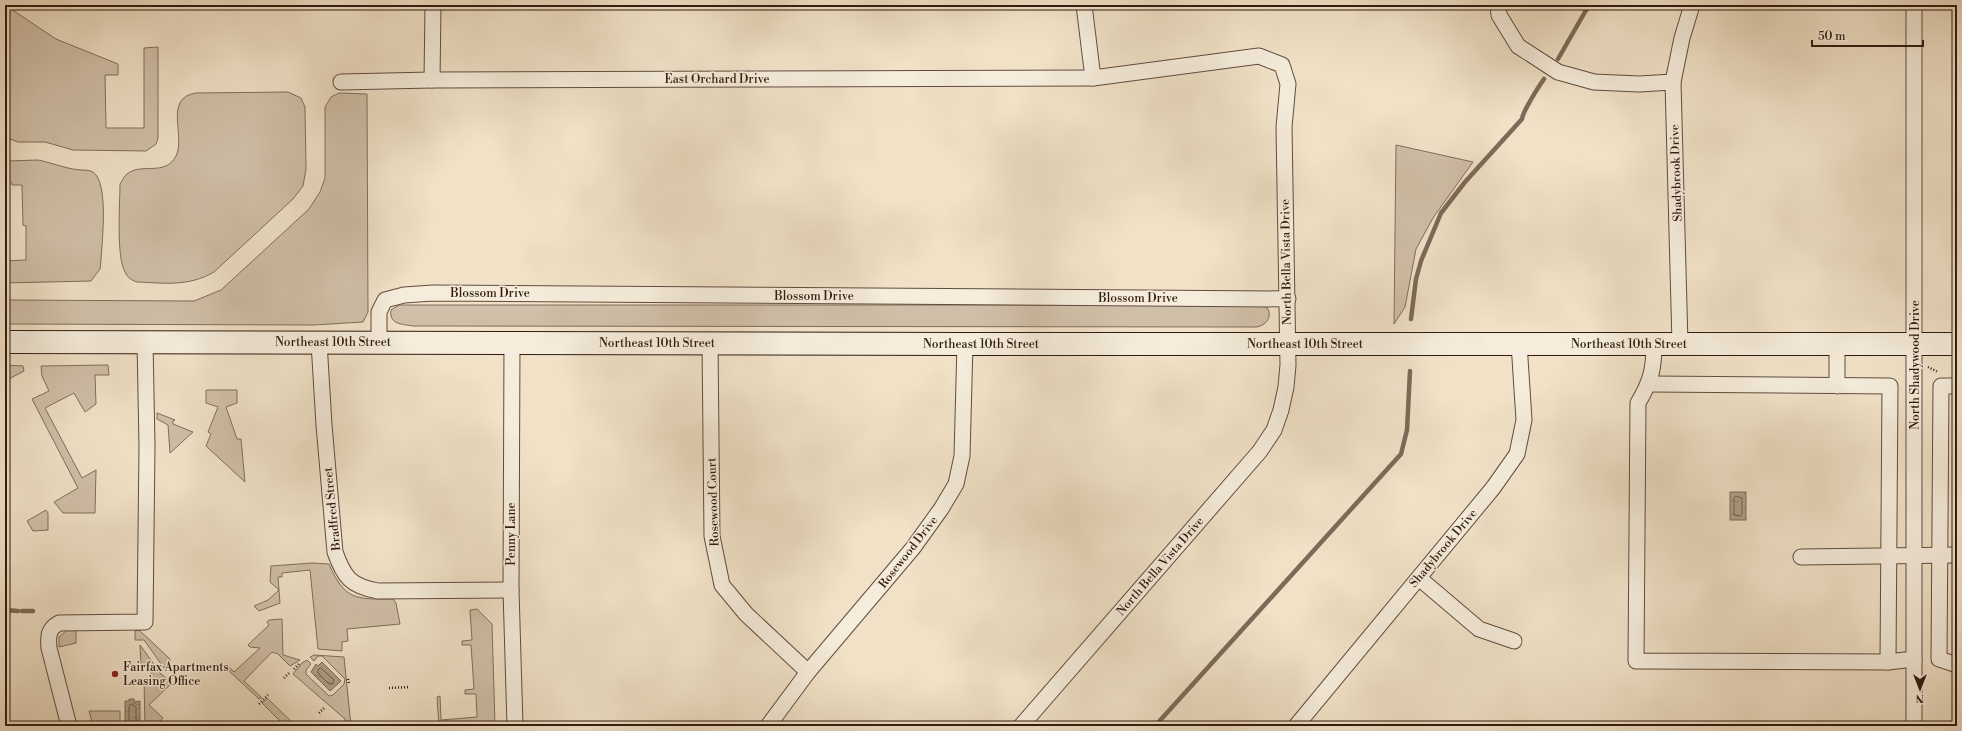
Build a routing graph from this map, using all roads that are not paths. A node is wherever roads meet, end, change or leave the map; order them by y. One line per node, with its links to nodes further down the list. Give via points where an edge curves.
1 (433, 5): 7 (street)
2 (1084, 5): 6 (street)
3 (1498, 5): 9 (street, via 1499,15 1518,46 1558,72 1594,82)
4 (1692, 5): 9 (street, Shadybrook Drive, via 1682,38)
5 (1914, 5): 23 (street, North Shadywood Drive)
6 (1093, 78): 7 (street, East Orchard Drive); 10 (street, North Bella Vista Drive, via 1259,56 1282,65 1288,84 1284,127)
7 (432, 80): 8 (street, East Orchard Drive)
8 (341, 82)
9 (1674, 82): 21 (street, Shadybrook Drive)
10 (1288, 299): 14 (street, Blossom Drive, via 433,293 404,295 385,300 379,312); 19 (street, North Bella Vista Drive)
11 (145, 341): 12 (main road, Northeast 10th Street); 13 (main road, Northeast 10th Street); 40 (street, via 145,622 59,623 51,628 48,635 49,648)
12 (5, 342)
13 (319, 342): 14 (main road, Northeast 10th Street); 34 (street, Bradfred Street, via 335,552 347,578 363,588 378,591)
14 (379, 342): 15 (main road, Northeast 10th Street)
15 (512, 342): 16 (main road, Northeast 10th Street); 34 (street, Penny Lane)
16 (710, 343): 18 (main road, Northeast 10th Street); 39 (street, Rosewood Court, via 712,536 722,584 746,614)
17 (1519, 343): 19 (main road, Northeast 10th Street); 20 (main road, Northeast 10th Street); 33 (street, Shadybrook Drive, via 1524,420 1517,454 1493,488)
18 (965, 344): 19 (main road, Northeast 10th Street); 39 (street, Rosewood Drive, via 962,456 956,484 914,548)
19 (1288, 344): 43 (street, North Bella Vista Drive, via 1286,387 1281,410 1274,430 1260,451)
20 (1654, 344): 21 (main road, Northeast 10th Street); 25 (street, via 1654,367)
21 (1680, 344): 22 (main road, Northeast 10th Street)
22 (1837, 344): 23 (main road, Northeast 10th Street); 26 (street)
23 (1915, 344): 24 (main road, Northeast 10th Street); 32 (street, North Shadywood Drive)
24 (1957, 344)
25 (1649, 384): 26 (street); 37 (street, via 1638,403 1636,661)
26 (1837, 386): 31 (street, via 1890,386)
27 (1957, 386): 28 (street, via 1941,386)
28 (1940, 555): 29 (street); 32 (street); 38 (street, via 1939,659)
29 (1957, 555)
30 (1801, 556): 31 (street)
31 (1889, 556): 32 (street); 37 (street)
32 (1914, 556): 36 (street, North Shadywood Drive)
33 (1419, 578): 35 (street, via 1479,629); 44 (street, Shadybrook Drive)
34 (511, 590): 41 (street, Penny Lane)
35 (1514, 641)
36 (1914, 659): 37 (street); 45 (street, North Shadywood Drive)
37 (1888, 662)
38 (1957, 665)
39 (808, 672): 42 (street, Rosewood Drive)
40 (69, 726)
41 (515, 726)
42 (768, 726)
43 (1021, 726)
44 (1296, 726)
45 (1914, 726)

